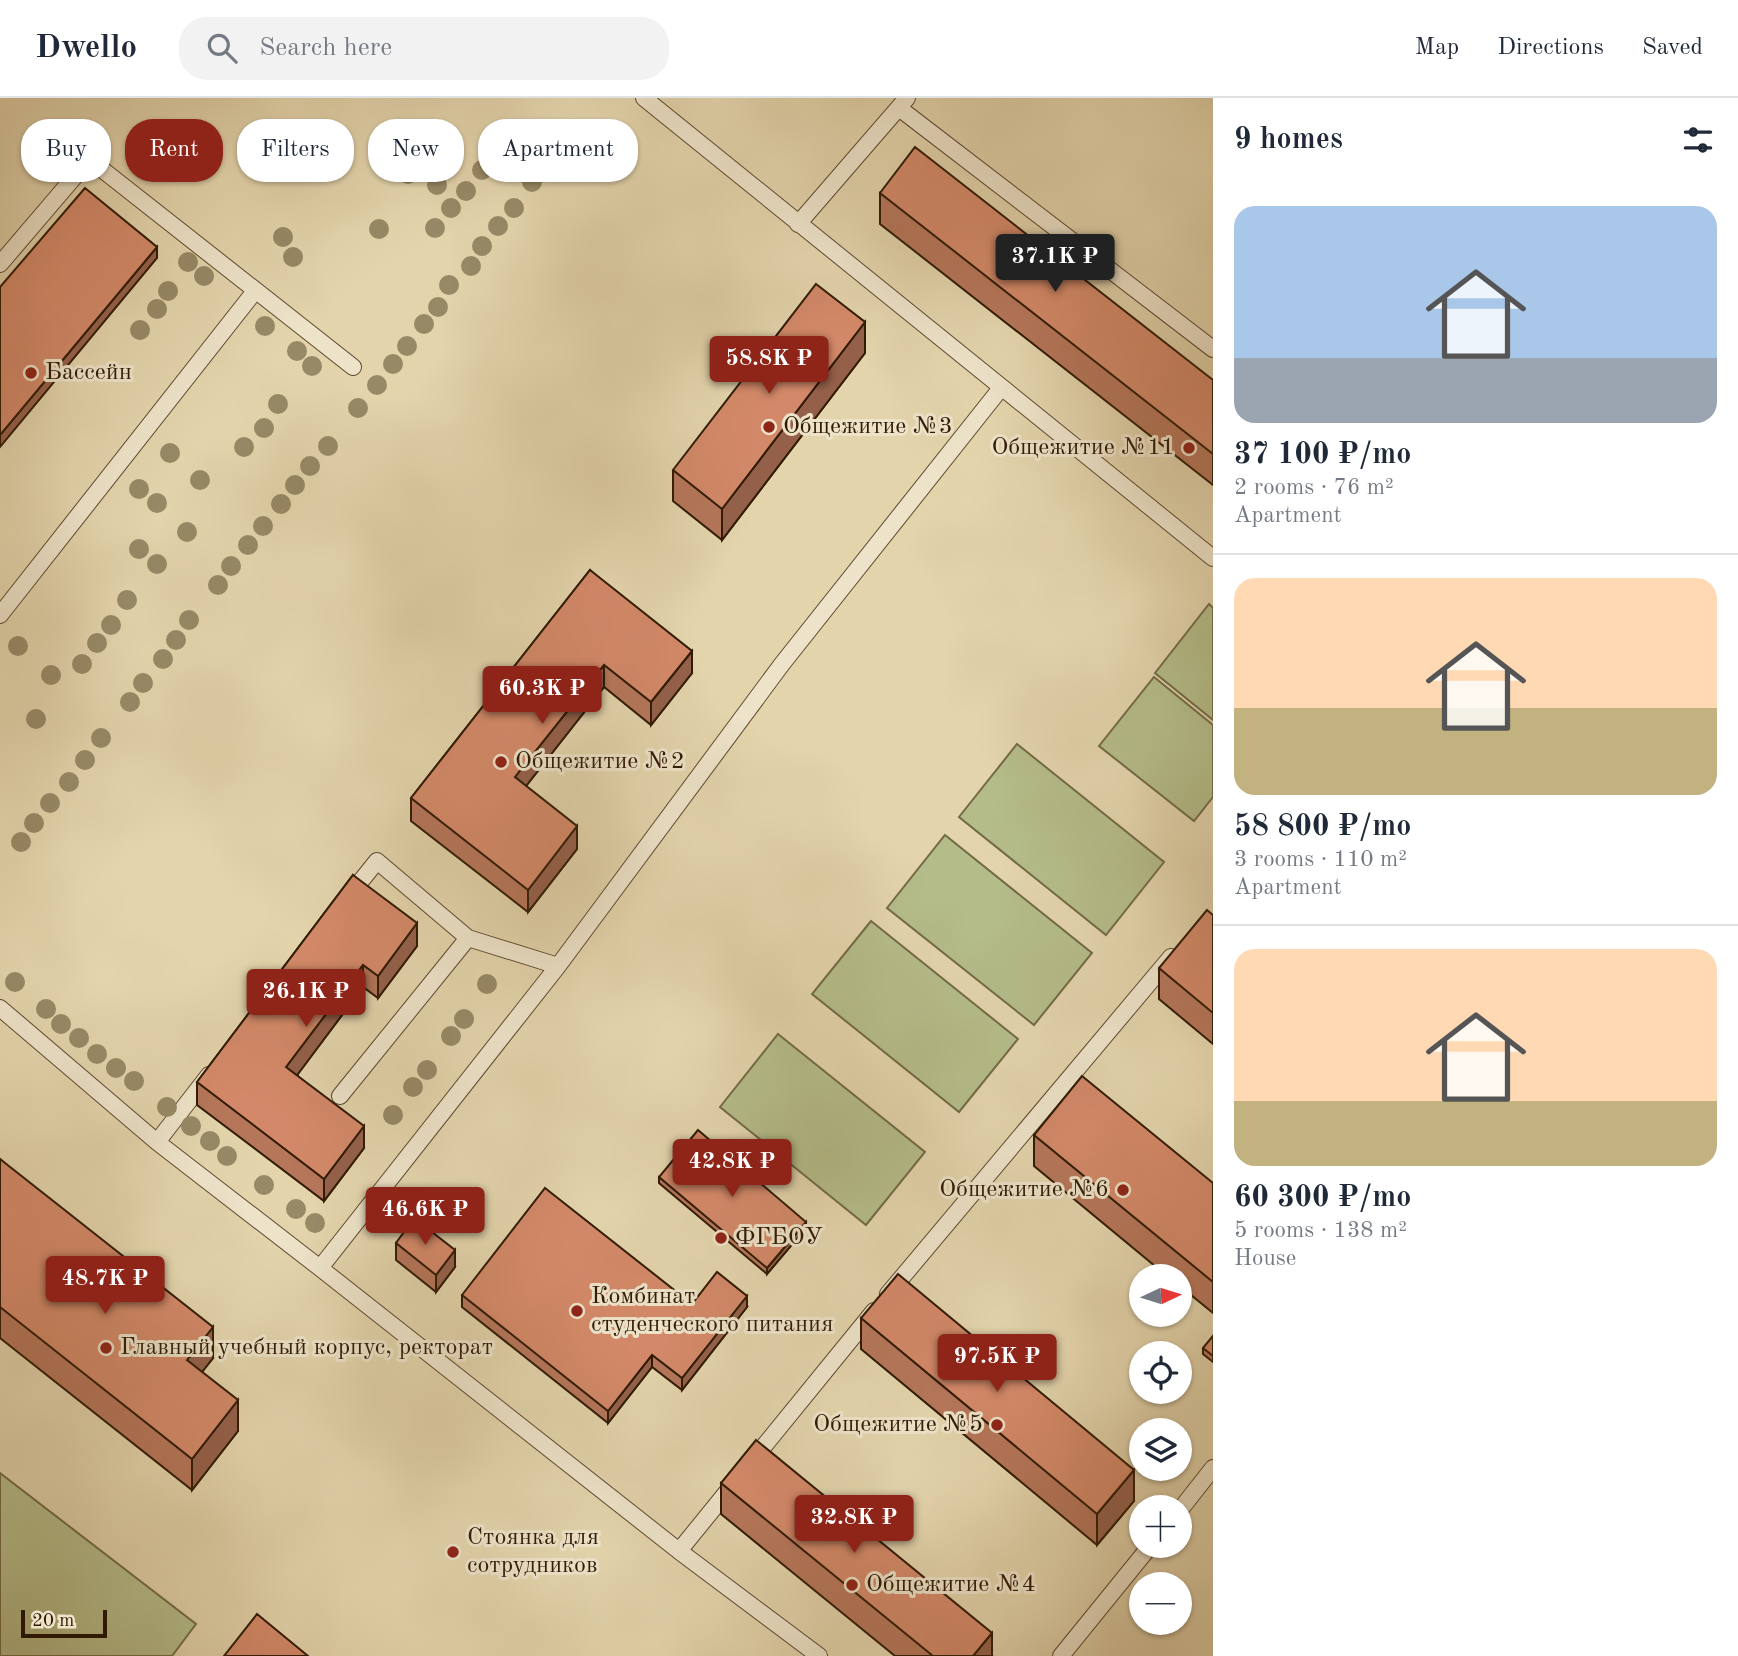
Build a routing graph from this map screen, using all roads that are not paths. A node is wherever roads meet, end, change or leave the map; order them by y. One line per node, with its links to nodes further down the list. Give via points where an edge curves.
1 (643, 98): 3 (lane)
2 (903, 103): 3 (lane); 6 (lane)
3 (798, 224): 8 (lane)
4 (0, 264): 5 (lane, via 82,168 91,164)
5 (255, 291): 7 (lane); 10 (lane)
6 (1213, 349)
7 (353, 368)
8 (1000, 388): 9 (lane); 14 (lane, via 782,664)
9 (1213, 558)
10 (0, 615)
11 (335, 915): 12 (lane, via 377,860)
12 (468, 938): 14 (lane); 17 (lane)
13 (1178, 950): 22 (lane, via 904,1274)
14 (558, 966): 19 (lane)
15 (0, 1008): 18 (lane)
16 (216, 1066): 18 (lane)
17 (340, 1096)
18 (157, 1142): 19 (lane)
19 (320, 1268): 22 (lane)
20 (1213, 1468): 21 (lane)
21 (1192, 1495)
22 (679, 1551): 24 (lane)
23 (1140, 1558): 25 (lane)
24 (819, 1656)
25 (1060, 1656)

